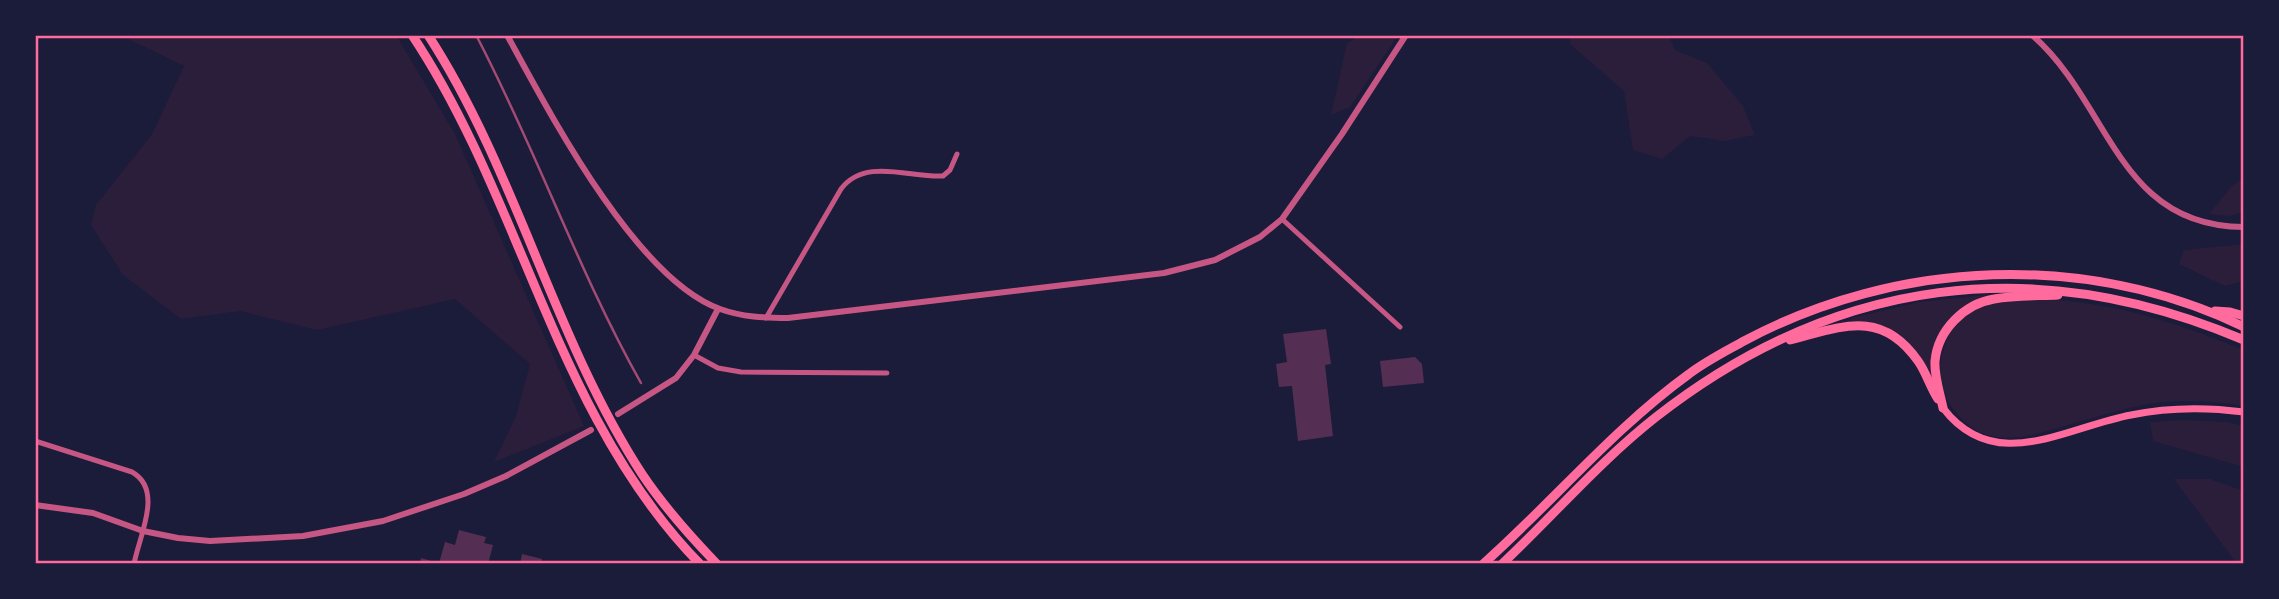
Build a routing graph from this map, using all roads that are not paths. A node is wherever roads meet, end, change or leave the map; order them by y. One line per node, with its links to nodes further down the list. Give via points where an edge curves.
1 (412, 35): 28 (highway, via 456,111 585,399 645,500)
2 (428, 35): 29 (highway, via 467,103 561,317 620,436 679,524)
3 (507, 35): 10 (street, via 575,153 628,230 681,287)
4 (1406, 35): 7 (street)
5 (2032, 35): 8 (street, via 2057,61 2123,162 2152,196 2208,225)
6 (957, 154): 13 (street, via 943,176 869,172 853,176)
7 (1282, 219): 13 (street, via 1260,237 1215,260 1164,273); 14 (street)
8 (2244, 227)
9 (2088, 294): 16 (highway, via 2158,309); 17 (highway, via 1978,289 1894,300 1853,310); 20 (highway, via 1990,299 1960,315 1945,330 1935,363)
10 (718, 309): 13 (street); 18 (street)
11 (2211, 311): 12 (highway); 15 (highway); 30 (highway, via 2089,280 2007,274 1916,282 1806,311 1691,372 1606,444)
12 (2244, 316)
13 (766, 318)
14 (1400, 327)
15 (2244, 327)
16 (2244, 340)
17 (1762, 347): 20 (highway, via 1848,325 1873,327 1905,345); 31 (highway, via 1654,419)
18 (694, 355): 19 (street, via 718,369 741,372); 22 (street, via 676,378)
19 (887, 373)
20 (1943, 408): 21 (main road, via 1969,433 2000,444 2038,441 2157,410)
21 (2244, 412)
22 (618, 414)
23 (591, 430): 26 (street, via 464,494 345,530 211,541)
24 (35, 441): 26 (street, via 140,476 148,491)
25 (35, 505): 26 (street, via 93,513)
26 (143, 531): 27 (street)
27 (134, 564)
28 (700, 564)
29 (717, 564)
30 (1483, 564)
31 (1502, 564)

